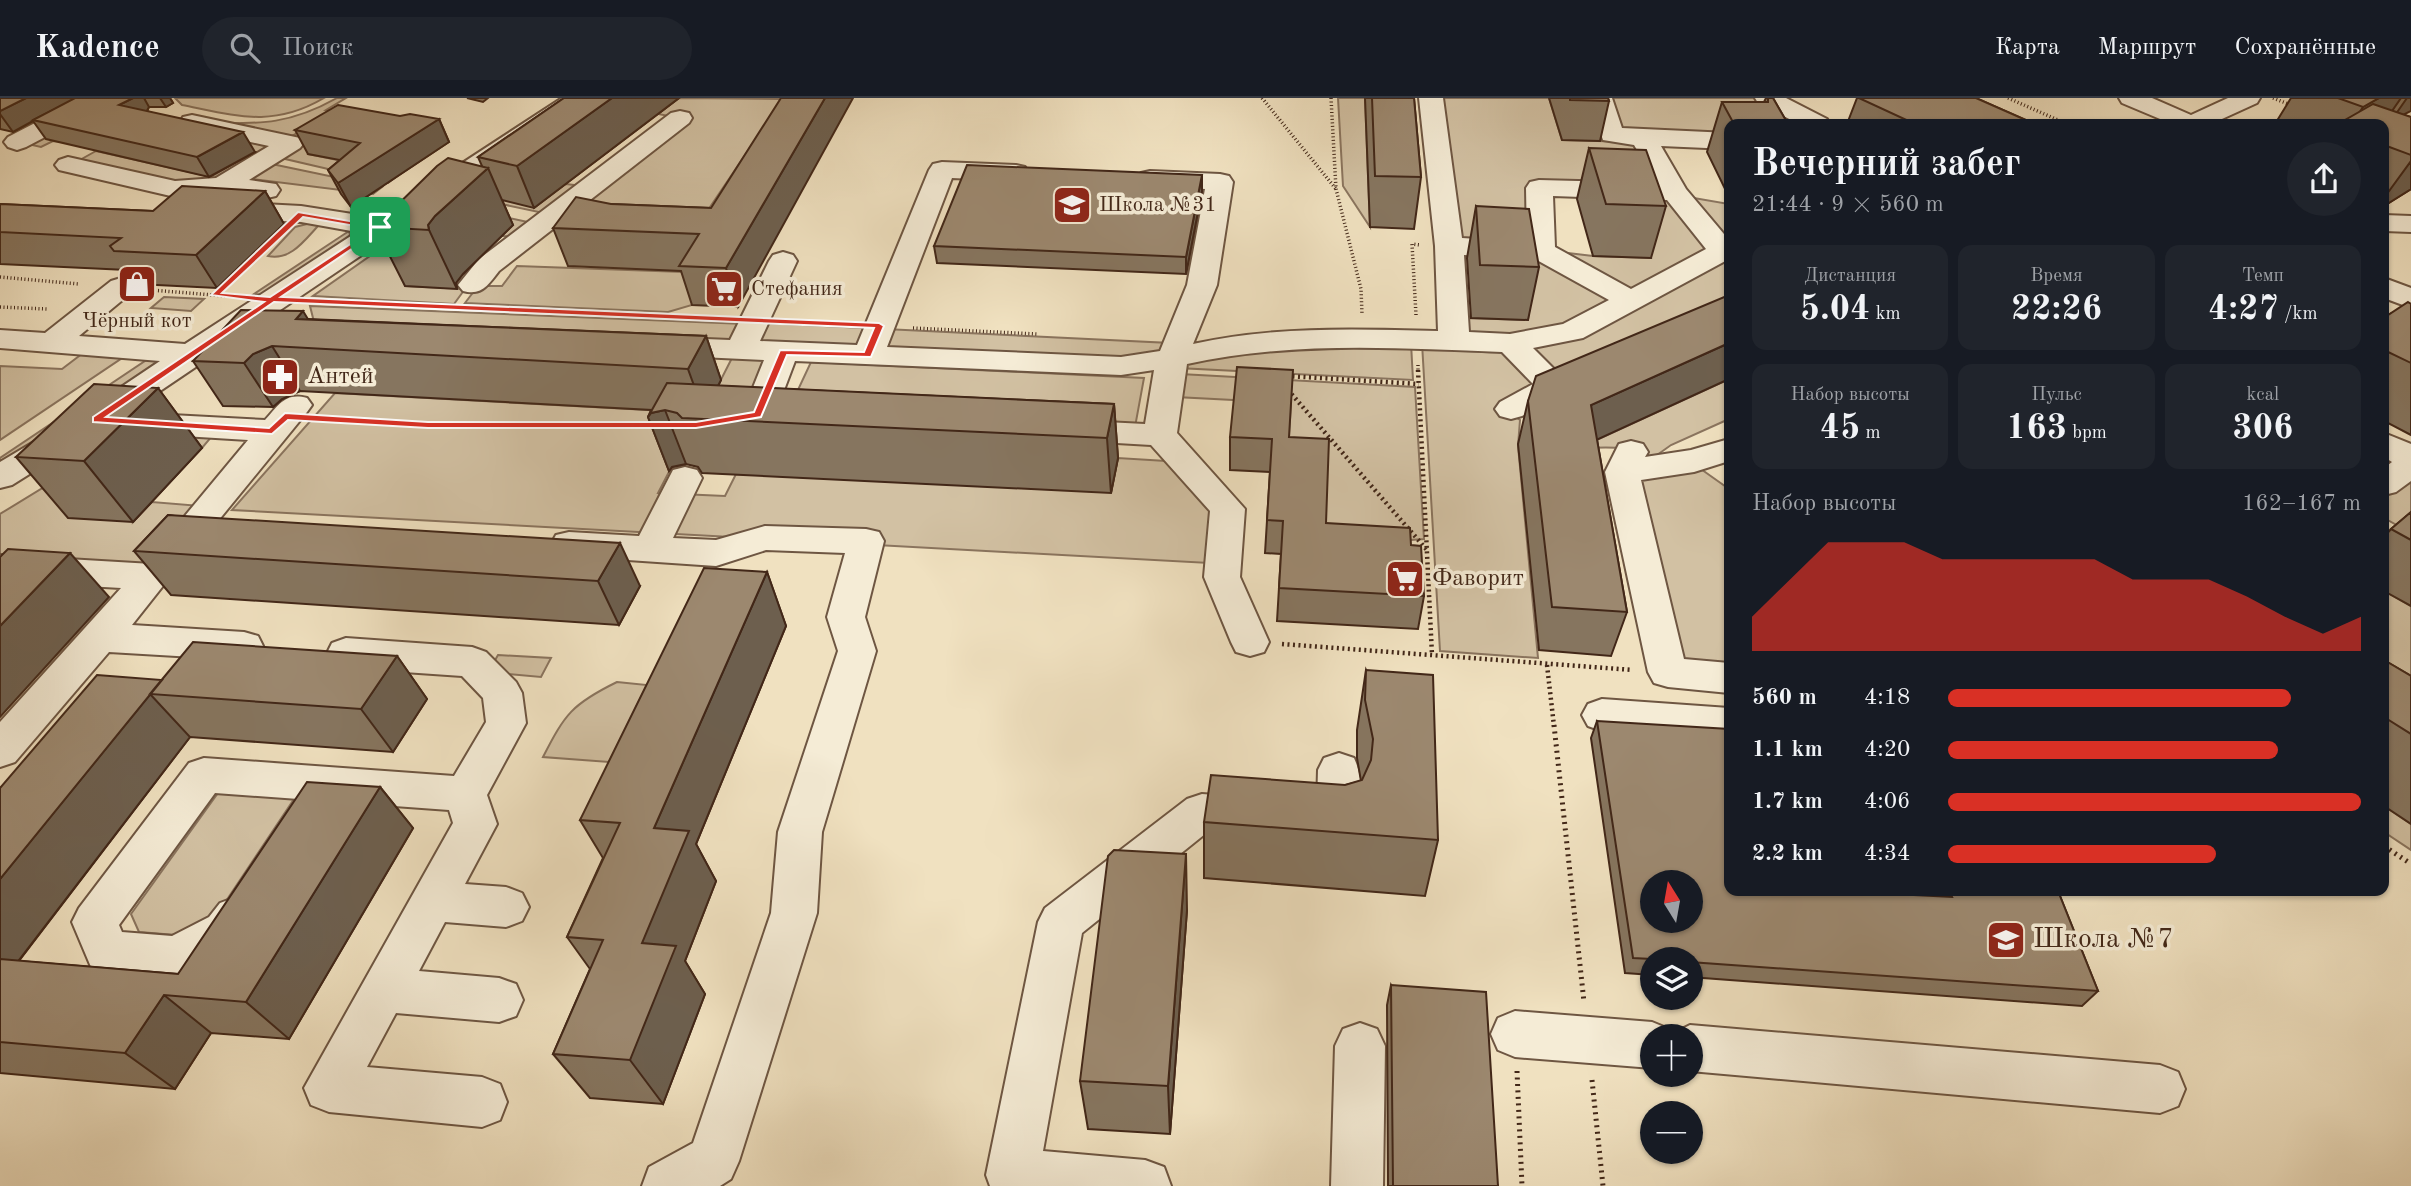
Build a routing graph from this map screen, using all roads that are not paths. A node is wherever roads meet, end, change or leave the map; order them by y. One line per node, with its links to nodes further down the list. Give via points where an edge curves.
1 (101, 98): 16 (street)
2 (578, 98): 23 (street)
3 (1431, 98): 32 (street)
4 (1600, 98): 14 (street, via 1612,135)
5 (1767, 98): 10 (street)
6 (2131, 98): 11 (street)
7 (2248, 98): 12 (street)
8 (172, 118): 17 (street)
9 (680, 118): 28 (street)
10 (1808, 119)
11 (2196, 119)
12 (2210, 119)
13 (315, 129): 17 (street)
14 (1643, 138): 15 (street); 22 (street)
15 (1724, 141)
16 (17, 142)
17 (291, 143): 21 (street)
18 (68, 165): 21 (street, via 175,189)
19 (1040, 174): 54 (street, via 942,170)
20 (1123, 178): 56 (street, via 1220,182 1202,285)
21 (222, 186): 25 (street)
22 (1675, 192): 33 (street); 35 (street, via 1539,188)
23 (423, 201): 24 (street); 25 (street)
24 (472, 204)
25 (370, 208): 27 (street, via 301,214 194,208); 44 (street, via 272,300)
26 (509, 213): 28 (street)
27 (184, 217)
28 (546, 222): 30 (street); 40 (street, via 489,265)
29 (2389, 223): 31 (street)
30 (587, 224)
31 (2411, 224)
32 (1449, 246): 35 (street); 47 (street)
33 (1724, 247)
34 (1724, 250): 41 (street)
35 (1541, 251): 41 (street)
36 (783, 261): 51 (street)
37 (121, 287): 48 (street)
38 (2389, 289): 39 (street)
39 (2411, 299)
40 (467, 300)
41 (1632, 301): 49 (street, via 1572,332)
42 (2389, 311): 43 (street)
43 (2411, 318)
44 (237, 324): 45 (street); 53 (street)
45 (284, 329)
46 (0, 339): 48 (street)
47 (1454, 340): 49 (street); 56 (street, via 1363,337 1222,347)
48 (54, 341): 53 (street)
49 (1510, 343): 57 (street)
50 (630, 345): 51 (street)
51 (741, 350): 52 (street)
52 (783, 352): 54 (street); 59 (street, via 758,415)
53 (191, 354): 60 (street)
54 (868, 355): 56 (street, via 1122,366)
55 (1616, 357): 57 (street)
56 (1172, 358): 62 (street)
57 (1553, 386): 58 (street)
58 (1511, 409)
59 (814, 418)
60 (96, 419): 67 (street); 70 (street, via 284,417)
61 (1035, 429): 62 (street)
62 (1160, 435): 77 (street, via 1228,509 1222,578)
63 (2389, 447): 65 (street)
64 (1724, 458): 78 (street, via 1626,462 1668,672)
65 (2411, 458)
66 (2411, 465): 69 (street)
67 (0, 477)
68 (685, 478): 73 (street)
69 (2389, 480)
70 (197, 523): 71 (street); 75 (street)
71 (238, 525)
72 (540, 542): 73 (street)
73 (650, 549): 95 (street, via 716,553 765,538 866,541 846,617 858,651 800,832 794,913 713,1161)
74 (0, 568): 75 (street)
75 (152, 577): 76 (street)
76 (102, 636): 81 (street); 83 (street, via 472,662 502,693 506,723)
77 (1250, 642)
78 (1724, 678)
79 (1602, 715): 80 (street)
80 (1724, 724)
81 (0, 750)
82 (1339, 770): 96 (street, via 1338,822 1202,812 1061,922 1012,1175)
83 (465, 794): 84 (street, via 312,801 204,775 95,922 108,951 175,957 225,932); 85 (street, via 475,824)
84 (256, 887)
85 (432, 901): 86 (street); 87 (street)
86 (506, 907)
87 (383, 990): 88 (street); 94 (street, via 329,1088)
88 (499, 1000)
89 (1515, 1034): 90 (street)
90 (1640, 1044)
91 (1360, 1046): 97 (street)
92 (1703, 1049): 93 (street)
93 (2160, 1089)
94 (482, 1102)
95 (668, 1186)
96 (1145, 1186)
97 (1357, 1186)

